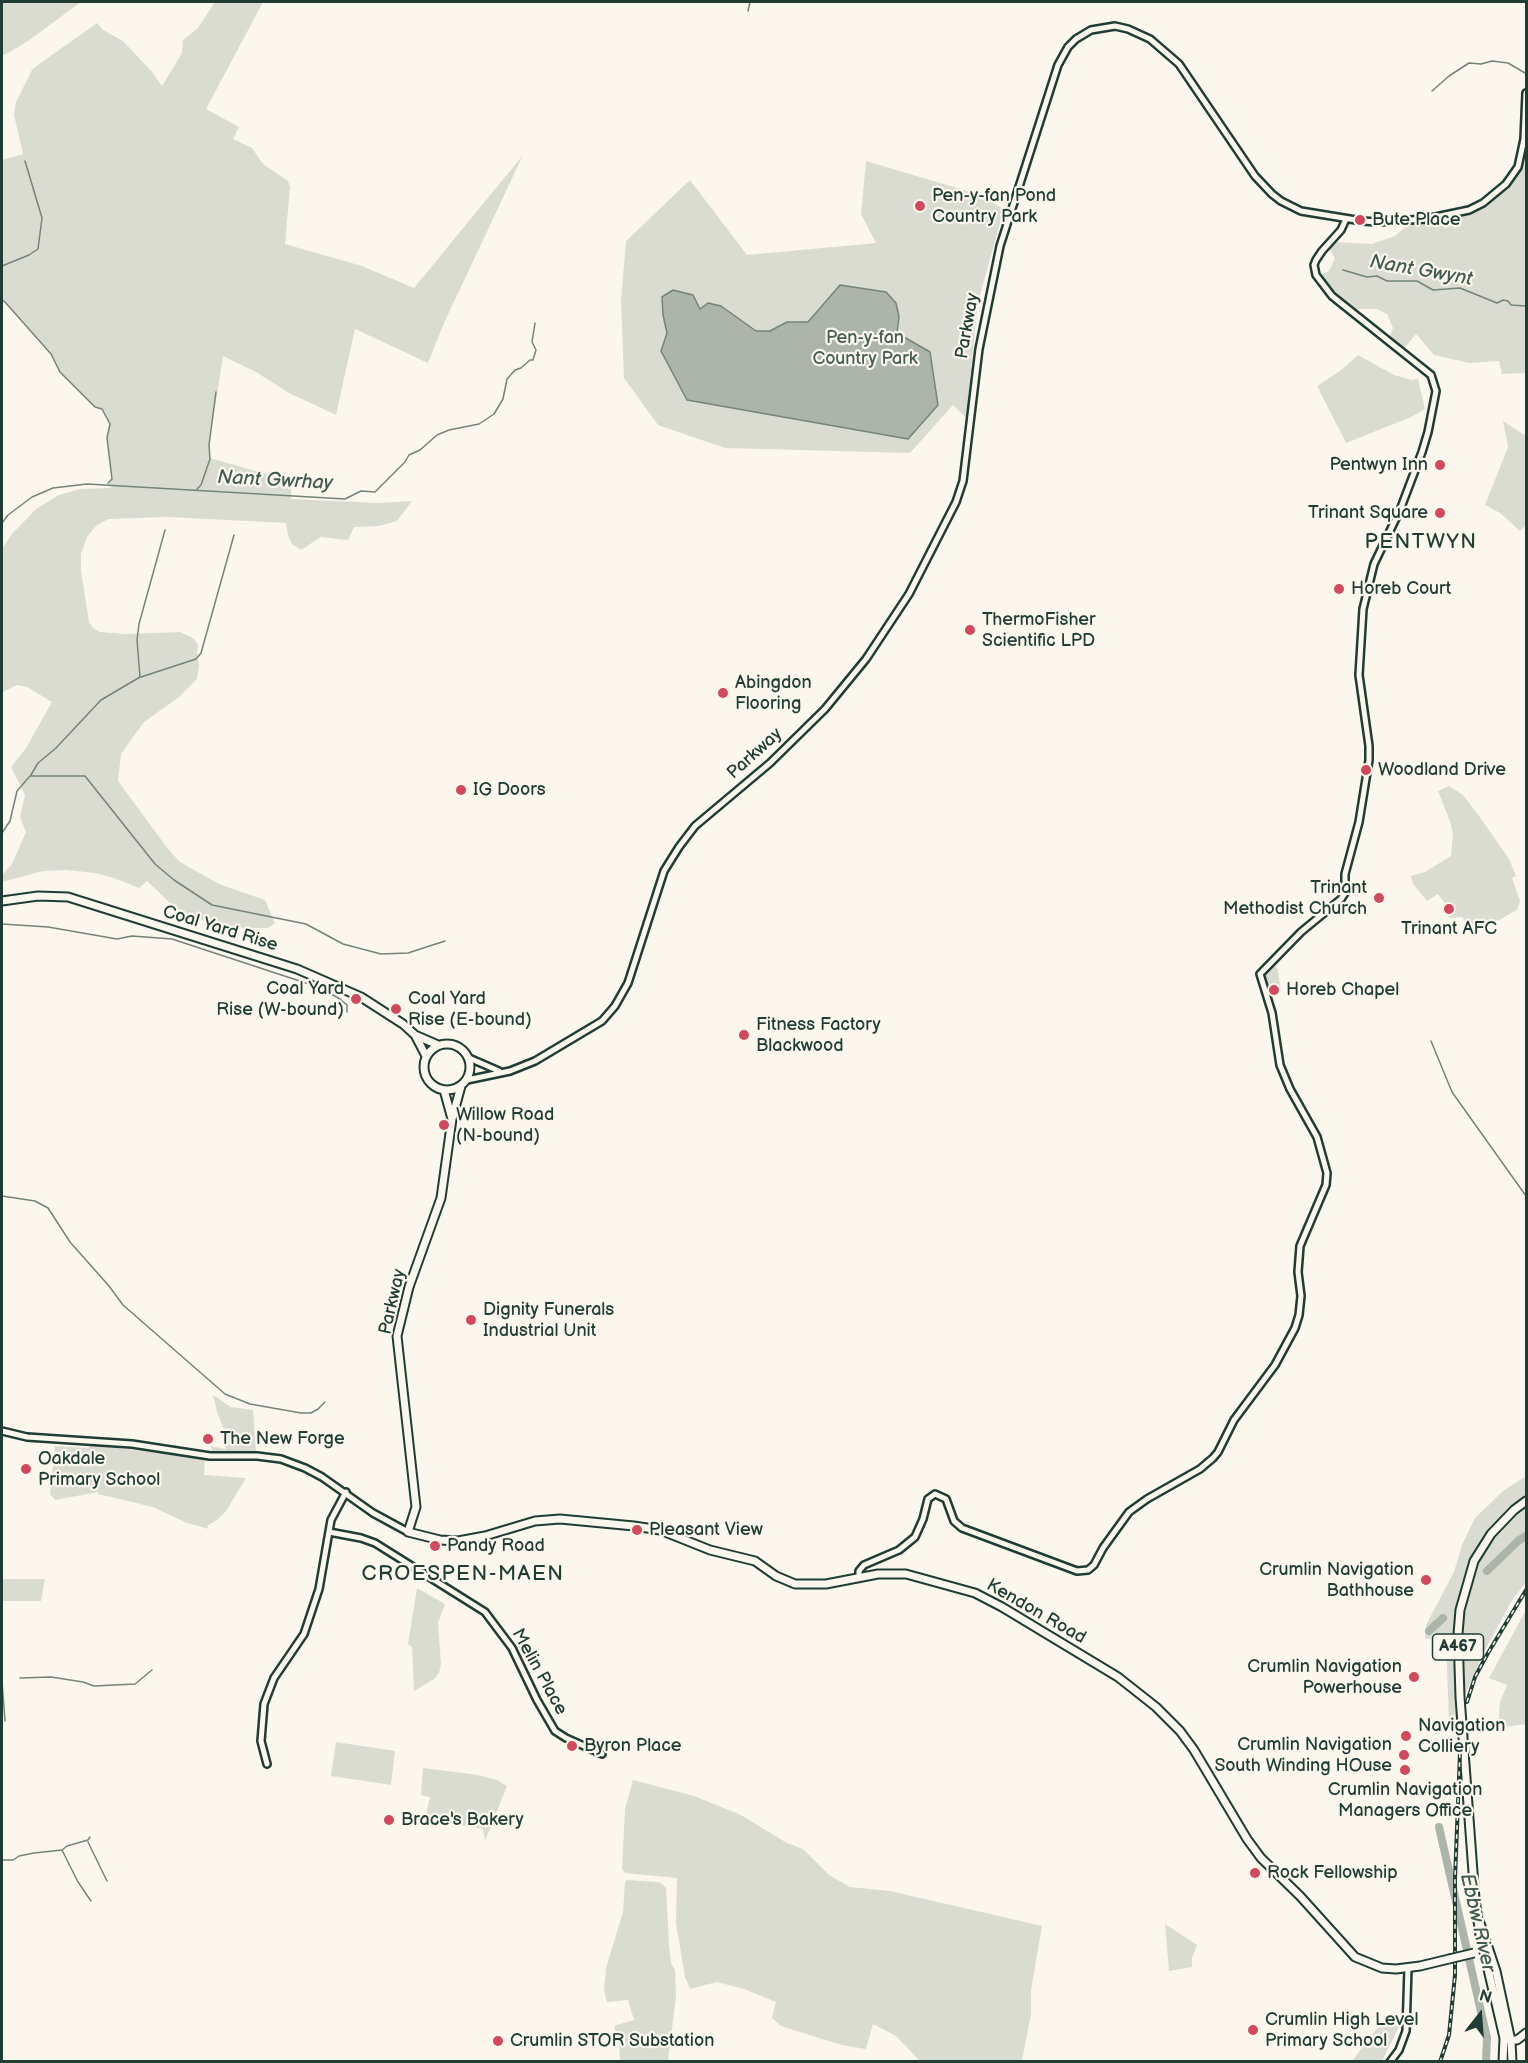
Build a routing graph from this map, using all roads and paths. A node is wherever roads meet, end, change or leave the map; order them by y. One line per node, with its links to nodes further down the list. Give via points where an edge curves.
1 (1527, 93): 2 (street, Parkway, via 1518,167 1506,184 1483,203 1426,219)
2 (1346, 219): 8 (street, Parkway, via 1301,211 1272,194 1255,176 1179,64 1150,39 1115,26 1091,30 1076,39 1055,73 996,264 979,349 963,481 909,594 866,659 825,709 770,763 695,826 679,847 664,871 634,968 615,1006 602,1022 535,1061); 17 (street, via 1319,255 1314,266 1316,275 1332,296 1426,370 1436,391 1413,476 1370,576 1361,629 1359,675 1369,760 1345,874 1345,894 1260,974 1272,1012 1279,1060 1326,1164 1327,1178 1300,1246 1301,1296 1295,1328 1283,1353 1234,1420 1218,1452 1200,1469 1129,1512 1094,1565 1085,1572 962,1528 954,1521 946,1499 935,1494 928,1499 915,1537 898,1550 862,1566)
3 (2, 901): 4 (main road, Coal Yard Rise, via 68,897 297,969 361,998)
4 (415, 1035): 5 (main road, Coal Yard Rise); 6 (main road, Coal Yard Rise)
5 (438, 1045): 6 (main road); 7 (main road, via 454,1045)
6 (426, 1056): 10 (main road, via 427,1079)
7 (469, 1058): 8 (street); 9 (main road, via 471,1066)
8 (501, 1072): 9 (street, Parkway)
9 (464, 1083): 10 (main road, via 456,1089); 11 (main road, Parkway)
10 (444, 1090): 11 (main road)
11 (452, 1119): 16 (main road, Parkway, via 441,1198 409,1287 397,1336 416,1507)
12 (2, 1431): 13 (street, via 210,1456 281,1459)
13 (346, 1492): 15 (street); 16 (street, via 373,1513)
14 (1527, 1501): 20 (main road, A467, via 1505,1519 1483,1546 1470,1573 1460,1610 1460,1688 1477,1916)
15 (329, 1532): 18 (street, Melin Place, via 375,1543 485,1612 512,1648 555,1731); 19 (street, via 319,1589 307,1626 274,1678 264,1704 261,1741)
16 (408, 1532): 17 (main road, Kendon Road, via 458,1541 536,1521 560,1519 634,1526 660,1530 710,1550 755,1561 795,1584 826,1584)
17 (859, 1576): 21 (main road, Kendon Road, via 906,1574 975,1593 1118,1677 1180,1731 1246,1839 1355,1957 1382,1968)
18 (602, 1754)
19 (267, 1764)
20 (1487, 1949): 21 (main road, Kendon Road, bridge); 23 (main road, A467)
21 (1408, 1968): 25 (street, via 1406,2031)
22 (1525, 2034): 23 (main road); 24 (main road)
23 (1508, 2038): 24 (main road, A467); 26 (main road, A467)
24 (1512, 2059)
25 (1390, 2061)
26 (1503, 2061)

